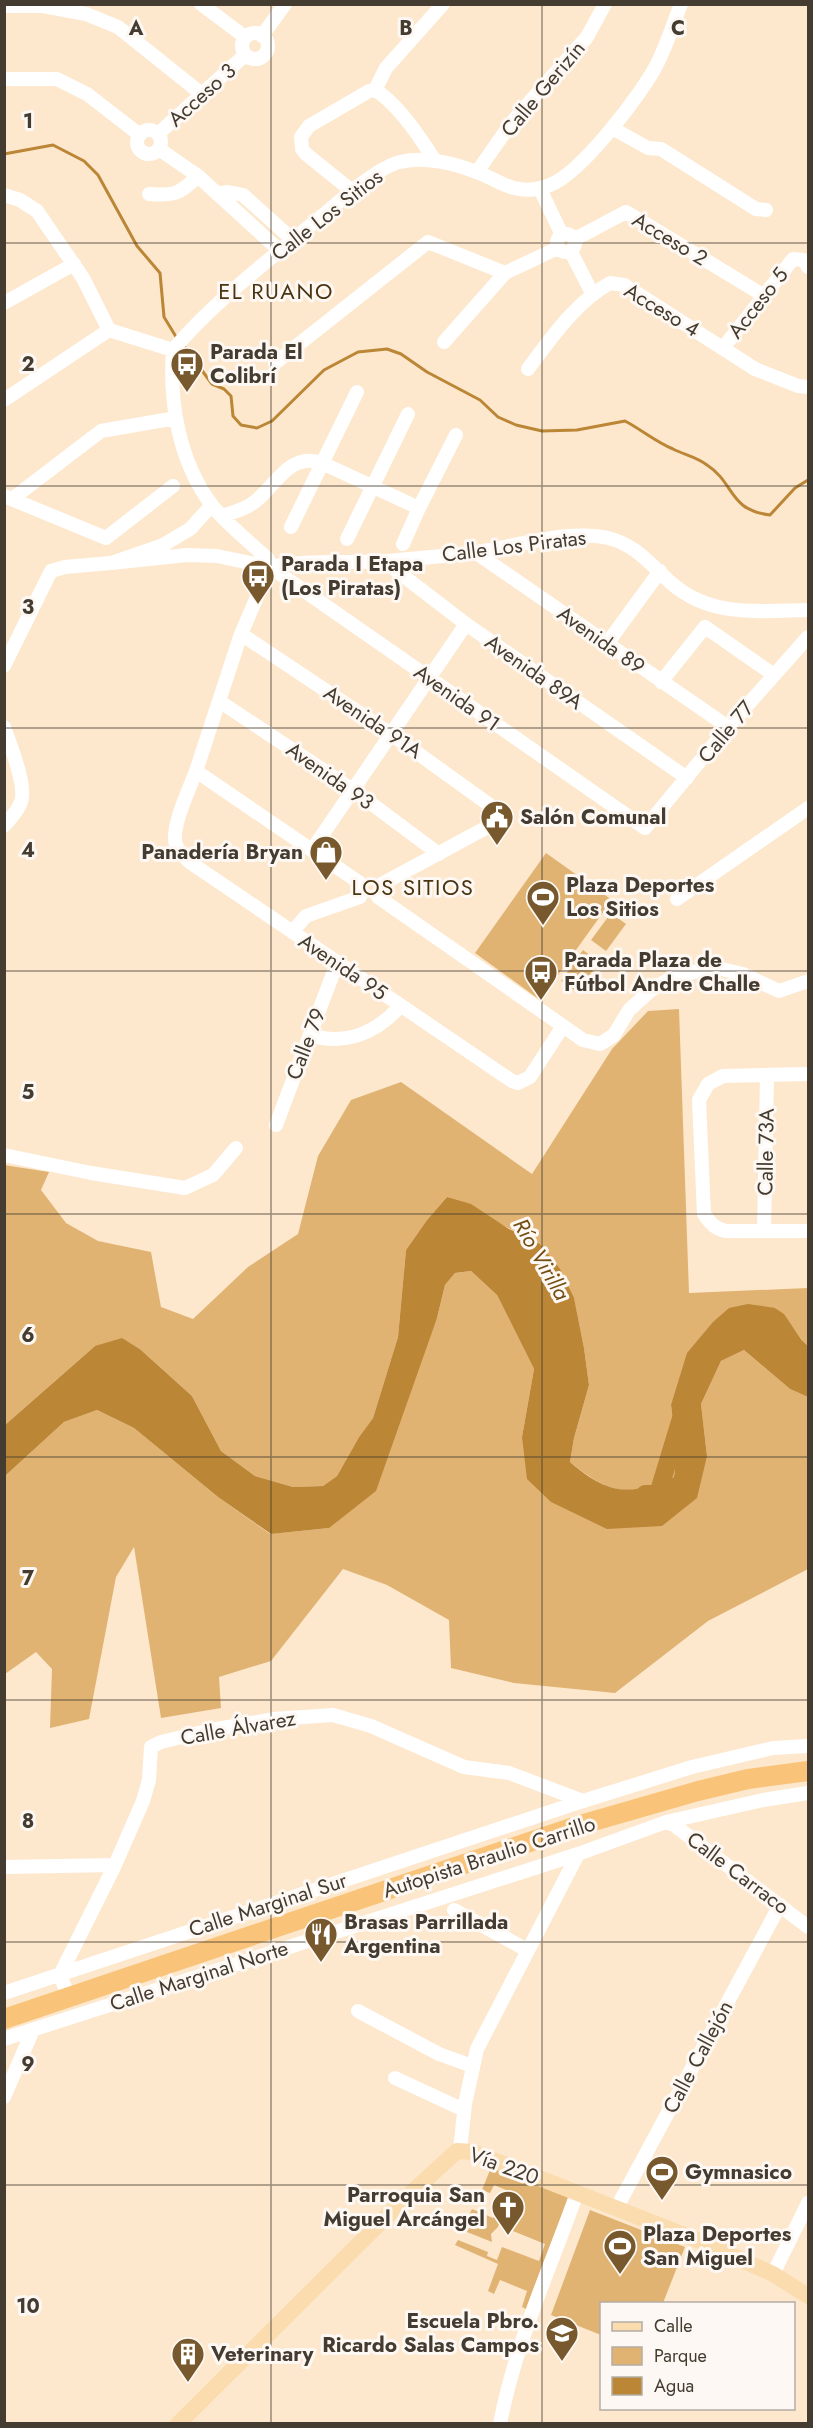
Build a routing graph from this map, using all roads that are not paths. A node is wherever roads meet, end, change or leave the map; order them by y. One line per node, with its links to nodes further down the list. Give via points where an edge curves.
1 (201, 4): 8 (street)
2 (285, 4): 7 (street)
3 (443, 4): 11 (street, via 386,68)
4 (605, 4): 18 (street, Calle Gerizín, via 587,37 512,122)
5 (681, 4): 13 (street, via 657,64 641,92)
6 (4, 6): 12 (street, via 43,6 118,27)
7 (262, 36): 8 (street, via 255,33); 9 (street, via 267,47 264,55 257,59)
8 (245, 37): 9 (street)
9 (245, 55): 12 (street, Acceso 3)
10 (4, 79): 15 (street, via 57,79 87,94)
11 (375, 90): 17 (street, via 425,144); 21 (street, via 363,93 309,126 301,137 302,150)
12 (203, 95): 14 (street, Acceso 3)
13 (612, 128): 20 (street, via 562,178); 27 (street, via 648,148 661,149 756,208)
14 (158, 134): 15 (street, via 150,130); 16 (street)
15 (140, 135): 16 (street, via 141,150 153,153)
16 (159, 149): 19 (street)
17 (435, 161): 18 (street, Calle Los Sitios); 21 (street, Calle Los Sitios, via 390,165)
18 (477, 172): 20 (street, Calle Los Sitios, via 511,188)
19 (198, 176): 22 (street, via 181,192); 23 (street)
20 (540, 189): 29 (street)
21 (352, 191): 28 (street, Calle Los Sitios)
22 (149, 194)
23 (218, 194): 28 (street, via 243,195); 30 (street)
24 (4, 195): 25 (street)
25 (20, 200): 26 (street); 31 (street, via 37,211)
26 (4, 208)
27 (766, 210)
28 (293, 240): 30 (street, Calle Los Sitios)
29 (566, 243): 33 (street, Acceso 2); 34 (street); 35 (street, Acceso 2, via 626,212)
30 (280, 251): 40 (street, Calle Los Sitios)
31 (74, 264): 36 (street); 37 (street)
32 (808, 267): 35 (street, Acceso 5, via 804,260 793,259)
33 (505, 273): 38 (street); 41 (street, via 428,242)
34 (592, 293): 39 (street, Acceso 4, via 610,283 624,285); 42 (street, Acceso 4)
35 (763, 295): 39 (street, Acceso 5)
36 (4, 303)
37 (109, 330): 40 (street); 45 (street)
38 (444, 342)
39 (723, 348): 43 (street, Acceso 4, via 754,369)
40 (173, 350): 47 (street)
41 (275, 363)
42 (528, 369)
43 (808, 387)
44 (357, 392): 49 (street)
45 (4, 400)
46 (408, 414): 50 (street)
47 (176, 418): 52 (street, via 101,431); 53 (street, via 198,484)
48 (456, 435): 54 (street)
49 (322, 463): 50 (street); 55 (street, via 297,463 250,506); 56 (street)
50 (372, 485): 54 (street); 57 (street)
51 (173, 486): 52 (street, via 106,538)
52 (8, 497)
53 (212, 505): 55 (street); 61 (street, via 177,537)
54 (419, 508): 58 (street)
55 (222, 516): 62 (street, via 267,559)
56 (291, 527)
57 (347, 539)
58 (404, 544)
59 (475, 552): 60 (street, Calle Los Piratas); 63 (street, Calle Los Piratas, via 570,536 597,536 624,543); 68 (street, Avenida 89)
60 (384, 561): 62 (street, Calle Los Piratas, via 294,562); 65 (street, Avenida 89A)
61 (111, 563): 62 (street, via 187,555 217,556); 69 (street, via 51,572)
62 (270, 567): 66 (street, Avenida 95); 71 (street, Avenida 91)
63 (660, 571): 64 (street, Calle Los Piratas, via 699,601 738,612); 68 (street)
64 (808, 610)
65 (466, 624): 71 (street); 78 (street, Avenida 89A)
66 (241, 634): 73 (street, Avenida 95); 76 (street, Avenida 91A)
67 (808, 637): 70 (street, Calle 77)
68 (606, 645): 72 (street, Avenida 89)
69 (4, 666)
70 (774, 675): 72 (street, via 705,627); 74 (street, Calle 77)
71 (429, 679): 76 (street); 82 (street, Avenida 91)
72 (661, 682): 74 (street, Avenida 89)
73 (219, 701): 77 (street, Avenida 95); 79 (street, Avenida 93)
74 (728, 727): 78 (street, Calle 77)
75 (4, 728): 81 (street, via 22,798)
76 (391, 734): 79 (street); 84 (street, Avenida 91A, via 494,807 499,816 493,824)
77 (196, 771): 83 (street); 88 (street, Avenida 95, via 176,827 177,846 191,863)
78 (687, 778): 82 (street, Calle 77)
79 (353, 790): 83 (street); 84 (street, Avenida 93)
80 (808, 808): 87 (street)
81 (4, 826)
82 (645, 828)
83 (312, 850): 85 (street)
84 (439, 854): 86 (street)
85 (360, 890): 86 (street, via 367,901); 86 (street, via 363,879 373,879); 88 (street, via 306,916)
86 (379, 891): 92 (street)
87 (677, 899)
88 (292, 932): 89 (street, Avenida 95)
89 (337, 963): 91 (street, Avenida 95); 93 (street, Calle 79)
90 (808, 981): 92 (street, via 779,991 743,974 714,967 671,978 650,991 629,1010 614,1035 600,1044 583,1040)
91 (400, 1005): 92 (street, Avenida 95, via 518,1083 530,1077); 93 (street, via 381,1025 361,1034 333,1040)
92 (563, 1026)
93 (310, 1035): 96 (street, Calle 79)
94 (808, 1074): 95 (street)
95 (767, 1075): 99 (street, Calle 73A); 99 (street, via 723,1076 708,1084 699,1100 704,1214 717,1229)
96 (276, 1125)
97 (236, 1148): 98 (street, via 213,1175 185,1188)
98 (4, 1155)
99 (764, 1229): 100 (street)
100 (808, 1231)
101 (808, 1746): 103 (street, Calle Marginal Sur, via 772,1749 692,1767)
102 (808, 1771): 106 (highway, Autopista Braulio Carrillo, via 748,1779)
103 (643, 1784): 105 (street, Calle Marginal Sur); 106 (street)
104 (808, 1793): 107 (street, Calle Marginal Norte)
105 (583, 1801): 109 (street, Calle Álvarez, via 509,1773 458,1765 429,1749 345,1718 324,1714 274,1719 211,1730 151,1747 143,1801); 115 (street, Calle Marginal Sur)
106 (648, 1805): 117 (highway, Autopista Braulio Carrillo)
107 (666, 1822): 108 (street, Calle Marginal Norte); 111 (street, Calle Carraco)
108 (578, 1854): 114 (street); 120 (street, Calle Marginal Norte)
109 (115, 1865): 110 (street); 115 (street, Calle Álvarez)
110 (4, 1867)
111 (780, 1905): 113 (street, Calle Carraco); 129 (street, Calle Callejón)
112 (454, 1910): 114 (street)
113 (808, 1927)
114 (527, 1950): 122 (street, via 480,2041)
115 (60, 1975): 116 (street, Calle Marginal Sur); 117 (street)
116 (4, 1993)
117 (69, 1998): 119 (highway, Autopista Braulio Carrillo)
118 (358, 2011): 122 (street, via 439,2054)
119 (4, 2019)
120 (33, 2030): 121 (street, Calle Marginal Norte); 124 (street)
121 (4, 2039)
122 (472, 2066): 125 (street)
123 (395, 2078): 125 (street)
124 (4, 2097)
125 (464, 2110): 126 (street)
126 (460, 2150): 127 (main road, Vía 220); 132 (main road, Vía 220, via 398,2205)
127 (577, 2193): 129 (main road, Vía 220); 133 (street, via 516,2360)
128 (808, 2204): 130 (street)
129 (616, 2209): 130 (main road, Vía 220)
130 (774, 2274): 131 (main road, Vía 220)
131 (808, 2296)
132 (178, 2424)
133 (500, 2424)

